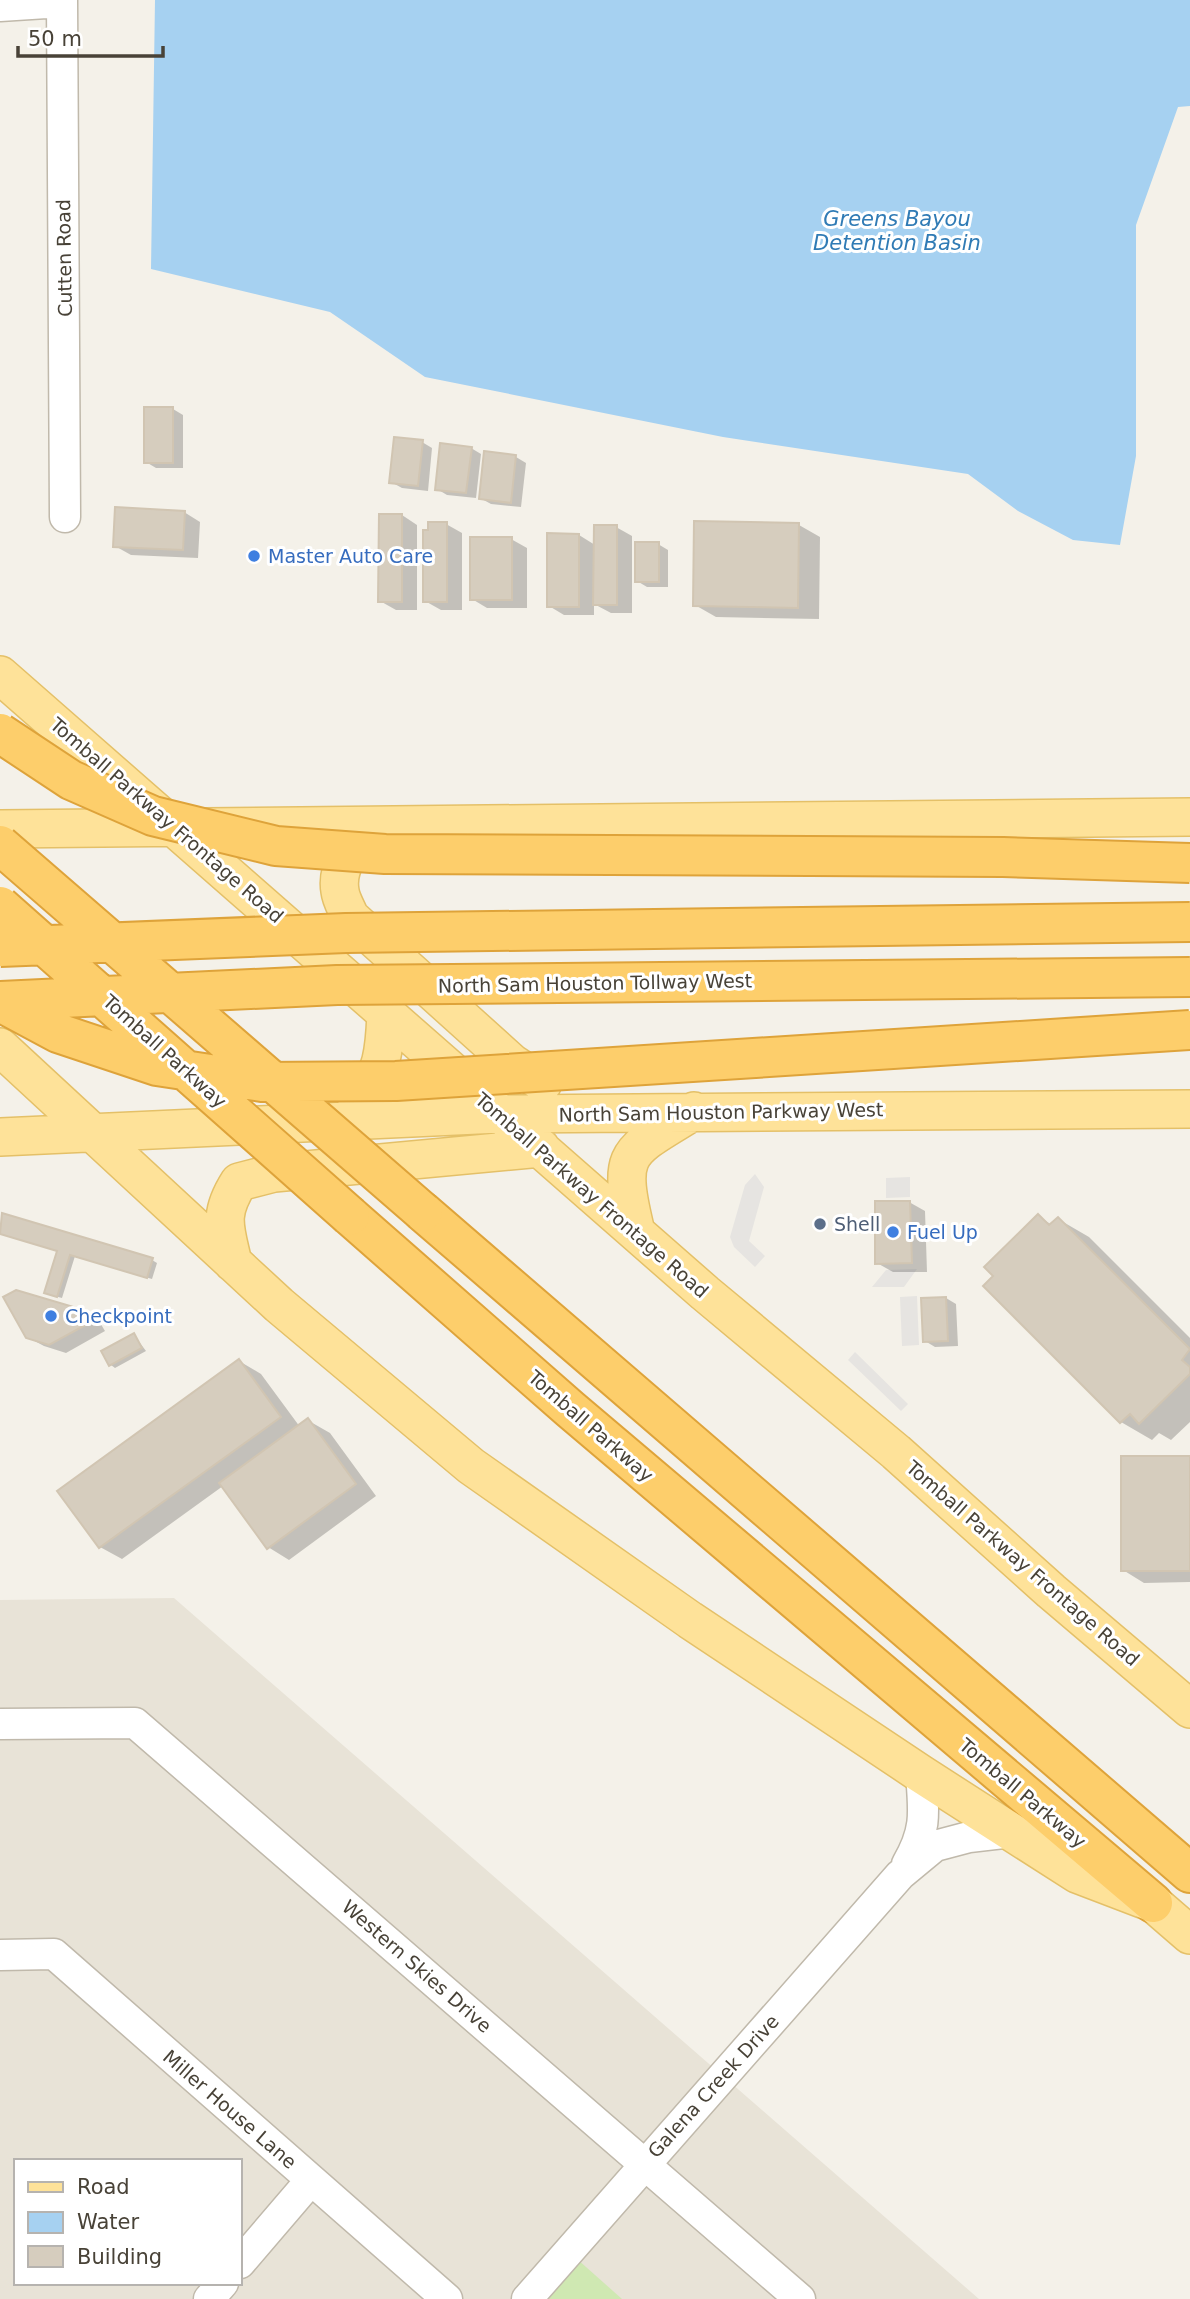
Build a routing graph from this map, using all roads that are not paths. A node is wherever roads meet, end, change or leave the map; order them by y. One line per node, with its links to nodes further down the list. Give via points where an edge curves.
1 (62, 1): 2 (street); 3 (street, Cutten Road)
2 (0, 6)
3 (65, 517)
4 (0, 675): 10 (main road, Tomball Parkway Frontage Road)
5 (0, 708): 7 (main road, via 8,734)
6 (0, 733): 13 (highway, bridge, via 71,780 152,816 276,846 385,854 989,856)
7 (0, 755)
8 (1190, 817): 9 (main road)
9 (392, 823): 10 (main road); 24 (main road, via 363,836 346,857 340,890 350,917 512,1063 553,1090)
10 (174, 825): 11 (main road); 19 (main road, Tomball Parkway Frontage Road)
11 (0, 829)
12 (0, 845): 36 (highway, bridge)
13 (1190, 863)
14 (0, 905): 38 (highway, Tomball Parkway, bridge, via 570,1409)
15 (1190, 922): 16 (highway, bridge, via 346,933)
16 (0, 947)
17 (1190, 977): 18 (highway, North Sam Houston Tollway West, bridge, via 337,985)
18 (0, 1001): 20 (highway, bridge, via 58,1033 157,1066 262,1082 396,1081)
19 (386, 1011): 25 (main road, Tomball Parkway Frontage Road); 26 (main road, via 385,1044 370,1091)
20 (1190, 1030)
21 (0, 1047): 27 (main road)
22 (1190, 1109): 23 (main road, North Sam Houston Parkway West)
23 (694, 1111): 24 (main road, North Sam Houston Parkway West); 30 (main road, via 632,1154 625,1185)
24 (609, 1112): 25 (main road, North Sam Houston Parkway West)
25 (499, 1114): 26 (main road, North Sam Houston Parkway West); 29 (main road, Tomball Parkway Frontage Road)
26 (331, 1122): 27 (main road, North Sam Houston Parkway West)
27 (90, 1133): 28 (main road, North Sam Houston Parkway West); 31 (main road)
28 (0, 1137)
29 (541, 1148): 30 (main road, Tomball Parkway Frontage Road); 31 (main road, via 274,1173 239,1182 226,1202 225,1224)
30 (636, 1232): 32 (main road, Tomball Parkway Frontage Road, via 896,1451)
31 (233, 1263): 34 (main road, via 471,1466)
32 (1190, 1709)
33 (0, 1724): 41 (street, Western Skies Drive, via 135,1723)
34 (921, 1774): 35 (main road); 37 (street, Galena Creek Drive, via 925,1817 920,1841)
35 (1012, 1832): 37 (street, Galena Creek Drive, via 935,1846); 38 (main road, via 1077,1874)
36 (1190, 1872)
37 (900, 1875): 41 (street, Galena Creek Drive)
38 (1153, 1903): 39 (main road, Tomball Parkway)
39 (1190, 1936)
40 (0, 1955): 42 (street, Miller House Lane, via 54,1954)
41 (644, 2163): 47 (street, Galena Creek Drive); 48 (street, Western Skies Drive)
42 (311, 2180): 43 (street); 46 (street, Miller House Lane)
43 (242, 2261)
44 (221, 2285): 45 (street)
45 (209, 2299)
46 (447, 2299)
47 (527, 2299)
48 (800, 2299)

